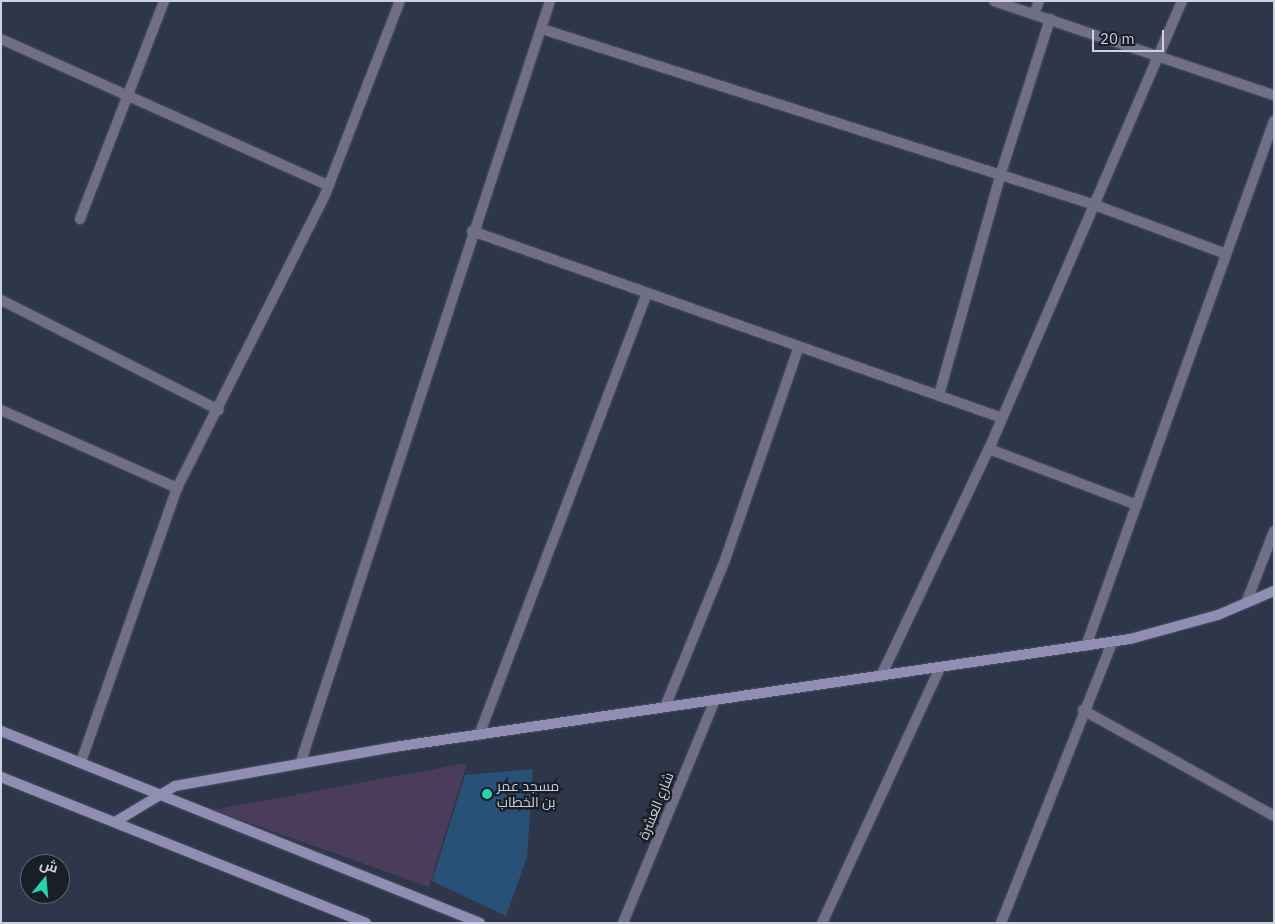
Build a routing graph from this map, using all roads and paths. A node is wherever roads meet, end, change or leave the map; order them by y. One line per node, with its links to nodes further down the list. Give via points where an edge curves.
1 (164, 1): 12 (street)
2 (400, 1): 16 (street)
3 (550, 1): 9 (street)
4 (994, 1): 7 (street)
5 (1039, 1): 7 (street)
6 (1182, 1): 11 (street)
7 (1034, 14): 8 (street)
8 (1050, 19): 11 (street); 15 (street)
9 (542, 29): 15 (street); 19 (street)
10 (1, 39): 12 (street)
11 (1158, 53): 13 (street); 17 (street)
12 (125, 95): 16 (street); 18 (street)
13 (1274, 95)
14 (1274, 121): 20 (street)
15 (1000, 176): 17 (street); 24 (street)
16 (329, 186): 26 (street)
17 (1095, 205): 20 (street); 27 (street)
18 (80, 219)
19 (472, 231): 21 (street); 44 (street)
20 (1226, 254): 30 (street)
21 (647, 293): 23 (street); 42 (street)
22 (1, 300): 26 (street)
23 (799, 346): 24 (street); 39 (street, via 725,560)
24 (939, 395): 27 (street)
25 (1, 410): 29 (street)
26 (218, 410): 29 (street)
27 (1002, 418): 28 (street)
28 (989, 449): 30 (street); 37 (street)
29 (177, 488): 43 (street)
30 (1136, 505): 35 (street)
31 (1274, 531): 33 (street)
32 (1274, 591): 33 (main road)
33 (1246, 602): 34 (main road, via 1218,615)
34 (1112, 642): 35 (main road); 40 (street)
35 (1086, 646): 36 (main road)
36 (940, 668): 37 (main road); 52 (street)
37 (881, 676): 38 (main road)
38 (715, 700): 39 (main road); 51 (street, شارع العشرة)
39 (665, 708): 42 (main road)
40 (1084, 710): 47 (street); 53 (street)
41 (1, 731): 43 (main road)
42 (479, 735): 44 (main road)
43 (81, 762): 46 (main road)
44 (300, 764): 46 (main road, via 175,786)
45 (1, 777): 48 (main road)
46 (162, 794): 48 (main road); 50 (main road)
47 (1274, 816)
48 (115, 822): 49 (main road)
49 (366, 923)
50 (480, 923)
51 (623, 923)
52 (822, 923)
53 (1000, 923)

